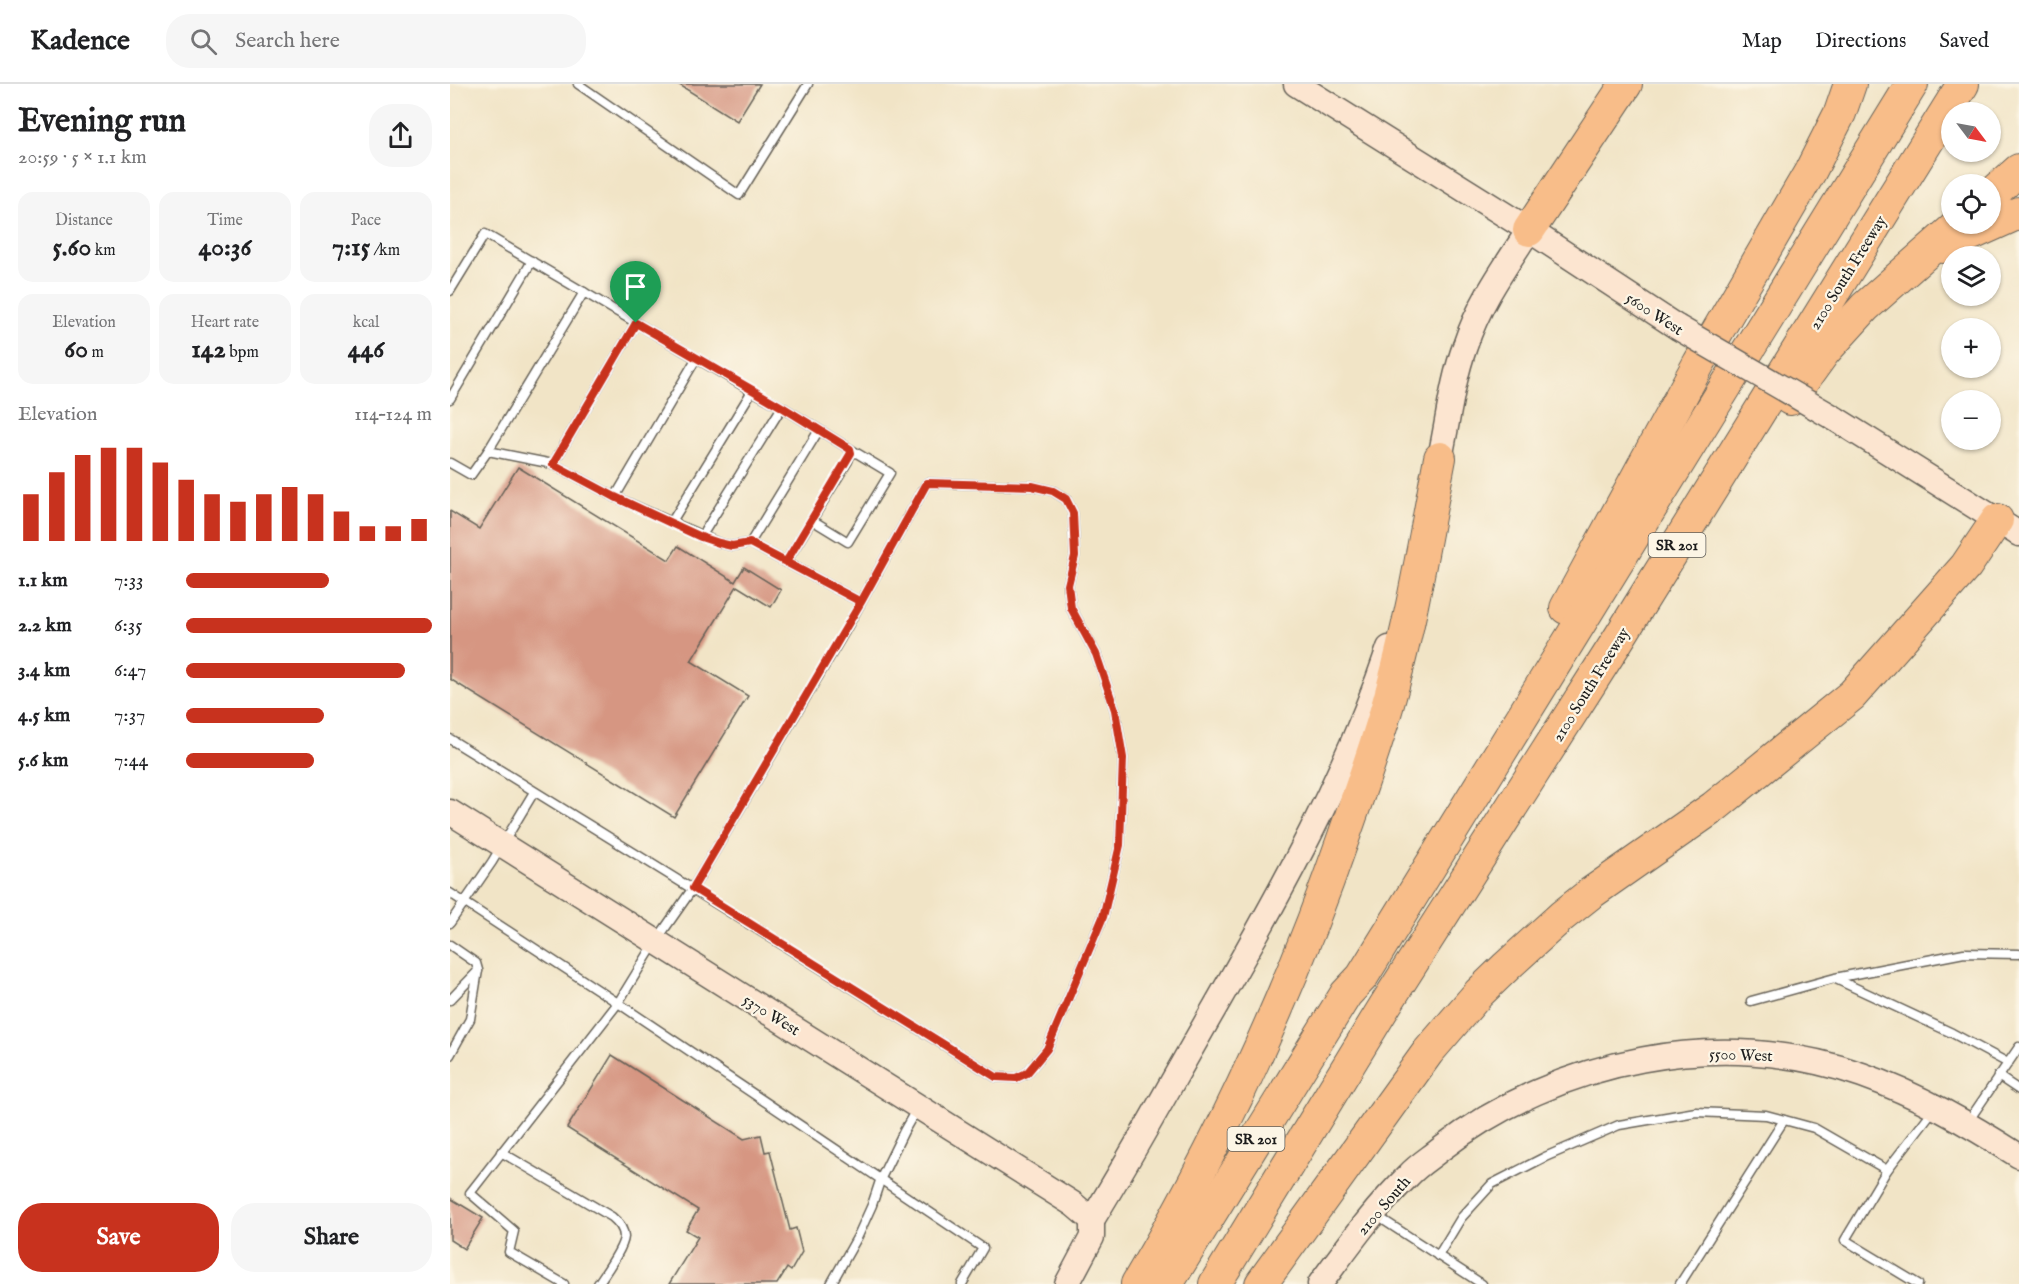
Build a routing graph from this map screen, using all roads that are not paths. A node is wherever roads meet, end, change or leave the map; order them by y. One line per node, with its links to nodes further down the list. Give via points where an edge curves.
1 (578, 84): 2 (lane, via 739,195)
2 (808, 84)
3 (1296, 84): 11 (street, 5600 West)
4 (1626, 84): 11 (highway)
5 (1850, 84): 49 (highway, via 1840,113 1794,202 1694,372 1567,606 1451,799)
6 (1912, 84): 49 (highway, SR 201, via 1375,957)
7 (1963, 84): 53 (highway, 2100 South Freeway / SR 201, via 1616,644)
8 (2019, 170): 9 (highway)
9 (2001, 186)
10 (2019, 213): 14 (highway, via 1943,247)
11 (1529, 230): 25 (street, via 1471,328 1459,365); 31 (street, 5600 West, bridge, via 1677,327)
12 (1948, 234): 14 (highway)
13 (532, 261): 15 (lane, via 485,234); 16 (lane); 20 (lane)
14 (1910, 268): 53 (highway, via 1866,306 1824,352 1784,408 1639,648 1432,961)
15 (450, 291)
16 (584, 292): 17 (lane); 24 (lane)
17 (636, 323): 18 (lane); 27 (lane)
18 (696, 358): 19 (lane); 28 (lane)
19 (752, 391): 21 (lane); 30 (lane)
20 (450, 399)
21 (782, 407): 22 (lane); 32 (lane)
22 (819, 430): 23 (lane); 33 (lane)
23 (850, 449): 29 (lane, via 848,461); 29 (lane, via 890,473 848,542)
24 (488, 451): 26 (lane, via 471,475); 27 (lane)
25 (1440, 458): 69 (street, via 1397,624 1335,784 1305,847); 76 (highway, via 1392,689 1316,915 1216,1141)
26 (450, 463)
27 (553, 464): 28 (lane)
28 (615, 497): 30 (lane)
29 (812, 520): 34 (lane)
30 (671, 523): 32 (lane)
31 (2008, 527): 79 (highway, via 1966,566 1852,695 1714,807 1569,910 1479,993 1428,1052)
32 (701, 537): 33 (lane, via 732,546)
33 (750, 543): 34 (lane)
34 (786, 562): 35 (lane)
35 (861, 602): 40 (lane); 40 (lane, via 927,483 1032,486 1066,499 1073,513 1075,556 1068,585 1071,608 1096,654 1115,710 1123,758 1120,845 1103,917 1047,1049 1027,1073 1016,1078 996,1077)
36 (450, 740): 37 (lane)
37 (534, 792): 39 (lane); 40 (lane)
38 (450, 812): 39 (street, 5370 West)
39 (502, 844): 42 (lane); 44 (street, 5370 West)
40 (693, 888): 44 (lane)
41 (450, 893): 42 (lane)
42 (465, 902): 43 (lane); 52 (lane)
43 (450, 923)
44 (656, 941): 52 (lane); 59 (street, 5370 West)
45 (450, 945): 47 (lane, via 476,963)
46 (2019, 954): 48 (lane, via 1964,953)
47 (478, 970): 50 (lane); 55 (lane, via 470,1019)
48 (1835, 978): 51 (lane); 56 (lane)
49 (1346, 994): 77 (highway, SR 201)
50 (450, 1000)
51 (1751, 1001)
52 (618, 1003): 64 (lane); 67 (lane)
53 (1386, 1004): 78 (highway, 2100 South Freeway / SR 201)
54 (2019, 1047): 56 (lane)
55 (450, 1055)
56 (2008, 1063): 57 (lane)
57 (1998, 1076): 58 (lane); 62 (lane)
58 (2019, 1090)
59 (919, 1105): 67 (lane); 69 (street, 5370 West)
60 (1936, 1106): 62 (street, 5500 West); 63 (street, 5500 West, via 1860,1074 1807,1060 1712,1052 1649,1058 1591,1071 1541,1089); 66 (lane)
61 (1784, 1120): 66 (lane, via 1814,1128); 70 (lane, via 1766,1114 1696,1112 1615,1126 1492,1184 1461,1218); 82 (lane)
62 (1967, 1123): 65 (street, 5500 West)
63 (1457, 1137): 68 (street, 2100 South, via 1410,1173)
64 (501, 1152): 71 (lane, via 470,1192 514,1231 509,1252); 72 (lane, via 618,1223 624,1236 622,1244)
65 (2019, 1156)
66 (1887, 1170): 83 (lane, via 1845,1240)
67 (881, 1178): 73 (lane, via 858,1236); 74 (lane, via 983,1248)
68 (1373, 1213): 70 (lane); 80 (street, 2100 South)
69 (1092, 1220): 75 (street, via 1089,1243)
70 (1438, 1256): 81 (lane)
71 (564, 1284)
72 (598, 1284)
73 (831, 1284)
74 (962, 1284)
75 (1066, 1284)
76 (1137, 1284)
77 (1167, 1284)
78 (1215, 1284)
79 (1261, 1284)
80 (1320, 1284)
81 (1482, 1284)
82 (1680, 1284)
83 (1918, 1284)

